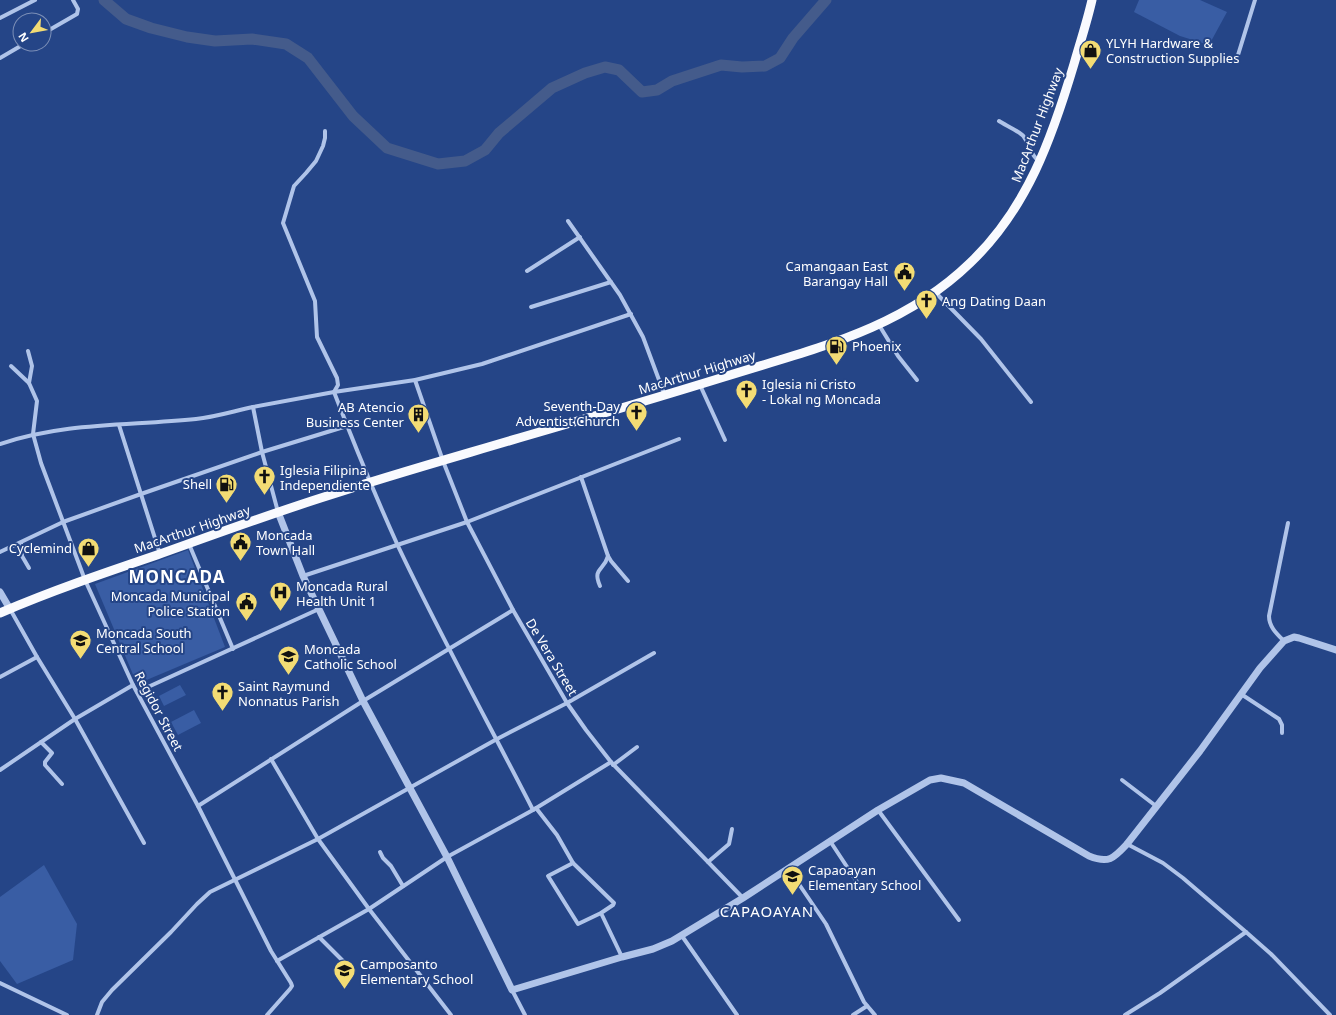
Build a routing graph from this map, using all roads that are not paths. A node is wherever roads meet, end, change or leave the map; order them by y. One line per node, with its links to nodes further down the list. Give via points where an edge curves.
1 (35, 0): 5 (street)
2 (73, 0): 6 (street, via 78,9 77,14)
3 (1092, 0): 12 (highway, MacArthur Highway, via 1063,100)
4 (1255, 0): 8 (street)
5 (0, 18)
6 (52, 28)
7 (12, 51): 9 (street)
8 (1238, 55)
9 (0, 58)
10 (999, 121): 12 (street, via 1021,134)
11 (325, 131): 27 (street, via 323,146 316,161 294,186 283,223 315,301 317,337 337,378 338,385)
12 (1039, 162): 17 (highway, MacArthur Highway, via 1019,204 1004,226 971,262)
13 (568, 221): 14 (street)
14 (580, 237): 15 (street); 16 (street)
15 (527, 271)
16 (612, 282): 18 (street); 19 (street)
17 (935, 292): 20 (highway, MacArthur Highway, via 908,310); 29 (street, via 981,339)
18 (531, 307)
19 (631, 314): 23 (street, via 482,364); 28 (street)
20 (878, 325): 24 (street); 26 (highway, MacArthur Highway, via 828,345)
21 (28, 351): 25 (street, via 32,366)
22 (11, 366): 25 (street)
23 (414, 380): 27 (street); 38 (street, De Vera Street)
24 (917, 380)
25 (29, 383): 33 (street, via 37,401)
26 (700, 384): 28 (highway, MacArthur Highway); 35 (street)
27 (334, 392): 30 (street); 32 (street)
28 (665, 396): 38 (highway, MacArthur Highway)
29 (1031, 402)
30 (253, 407): 31 (street, via 197,419); 37 (street)
31 (118, 425): 33 (street, via 81,426); 41 (street)
32 (347, 426): 37 (street); 40 (street)
33 (33, 434): 36 (street); 43 (street, Regidor Street)
34 (679, 439): 39 (street)
35 (725, 440)
36 (0, 444)
37 (262, 452): 41 (street); 42 (street)
38 (443, 461): 40 (highway, MacArthur Highway); 44 (street, De Vera Street)
39 (581, 477): 44 (street); 51 (street)
40 (371, 482): 42 (highway, MacArthur Highway); 48 (street)
41 (141, 494): 43 (street); 50 (street)
42 (278, 512): 47 (highway, MacArthur Highway); 53 (street)
43 (63, 522): 46 (street); 54 (street, Regidor Street)
44 (468, 522): 48 (street); 60 (street, De Vera Street)
45 (1288, 523): 62 (street, via 1269,616 1272,629)
46 (21, 543): 49 (street); 52 (street, via 22,556)
47 (189, 543): 50 (highway, MacArthur Highway); 63 (street)
48 (398, 545): 53 (street); 64 (street)
49 (0, 552)
50 (160, 554): 54 (highway, MacArthur Highway)
51 (608, 556): 55 (street); 56 (street, via 598,571 597,579)
52 (29, 568)
53 (303, 576): 59 (street)
54 (86, 580): 58 (highway, MacArthur Highway); 69 (street, Regidor Street)
55 (628, 581)
56 (600, 586)
57 (0, 592): 58 (street)
58 (10, 609): 61 (highway, MacArthur Highway); 67 (street)
59 (319, 610): 63 (street); 72 (street)
60 (512, 610): 64 (street); 73 (street, De Vera Street)
61 (0, 613)
62 (1284, 641): 65 (street, via 1294,637); 71 (street)
63 (233, 648): 70 (street)
64 (448, 648): 72 (street); 76 (street)
65 (1336, 650)
66 (654, 653): 73 (street)
67 (37, 658): 68 (street); 74 (street)
68 (0, 677)
69 (133, 685): 70 (street, Regidor Street); 74 (street)
70 (137, 692): 85 (street, Regidor Street)
71 (1241, 694): 75 (street, via 1278,719 1282,725); 86 (street)
72 (363, 701): 79 (street); 84 (street)
73 (567, 703): 76 (street); 80 (street, De Vera Street)
74 (75, 719): 77 (street); 92 (street)
75 (1282, 733)
76 (497, 739): 84 (street); 87 (street)
77 (42, 742): 81 (street); 83 (street, via 52,753 45,765)
78 (637, 747): 80 (street)
79 (271, 759): 85 (street); 90 (street)
80 (612, 764): 87 (street); 96 (street, De Vera Street)
81 (0, 770)
82 (1122, 780): 86 (street)
83 (62, 784)
84 (410, 787): 90 (street); 95 (street)
85 (198, 806): 99 (street, Regidor Street)
86 (1156, 806): 93 (street)
87 (535, 809): 95 (street); 97 (street, via 557,835)
88 (878, 810): 91 (street); 93 (street, via 930,780 951,779 964,783 1097,859 1113,858); 105 (street)
89 (732, 829): 96 (street, via 729,844)
90 (318, 839): 99 (street); 103 (street)
91 (830, 841): 98 (street); 101 (street)
92 (144, 843)
93 (1127, 844): 106 (street, via 1183,878)
94 (380, 852): 100 (street)
95 (447, 857): 100 (street); 113 (street)
96 (708, 862): 102 (street, De Vera Street)
97 (573, 863): 104 (street, via 614,903); 104 (street, via 550,874 549,878 578,924)
98 (788, 868): 102 (street); 114 (street, via 826,924)
99 (236, 879): 110 (street, Regidor Street); 116 (street, via 202,898 106,997)
100 (403, 886): 103 (street)
101 (859, 886)
102 (743, 898): 107 (street)
103 (369, 909): 108 (street); 118 (street)
104 (600, 913): 109 (street)
105 (959, 920)
106 (1246, 932): 123 (street); 124 (street)
107 (682, 936): 109 (street, via 653,949); 120 (street)
108 (319, 937): 110 (street); 111 (street, via 348,967)
109 (622, 957): 113 (street)
110 (277, 961): 117 (street, Regidor Street, via 292,986)
111 (341, 978)
112 (0, 983): 115 (street)
113 (512, 990): 119 (street)
114 (867, 1006): 121 (street); 122 (street)
115 (67, 1015)
116 (97, 1015)
117 (267, 1015)
118 (450, 1015)
119 (525, 1015)
120 (737, 1015)
121 (852, 1015)
122 (875, 1015)
123 (1125, 1015)
124 (1330, 1015)

